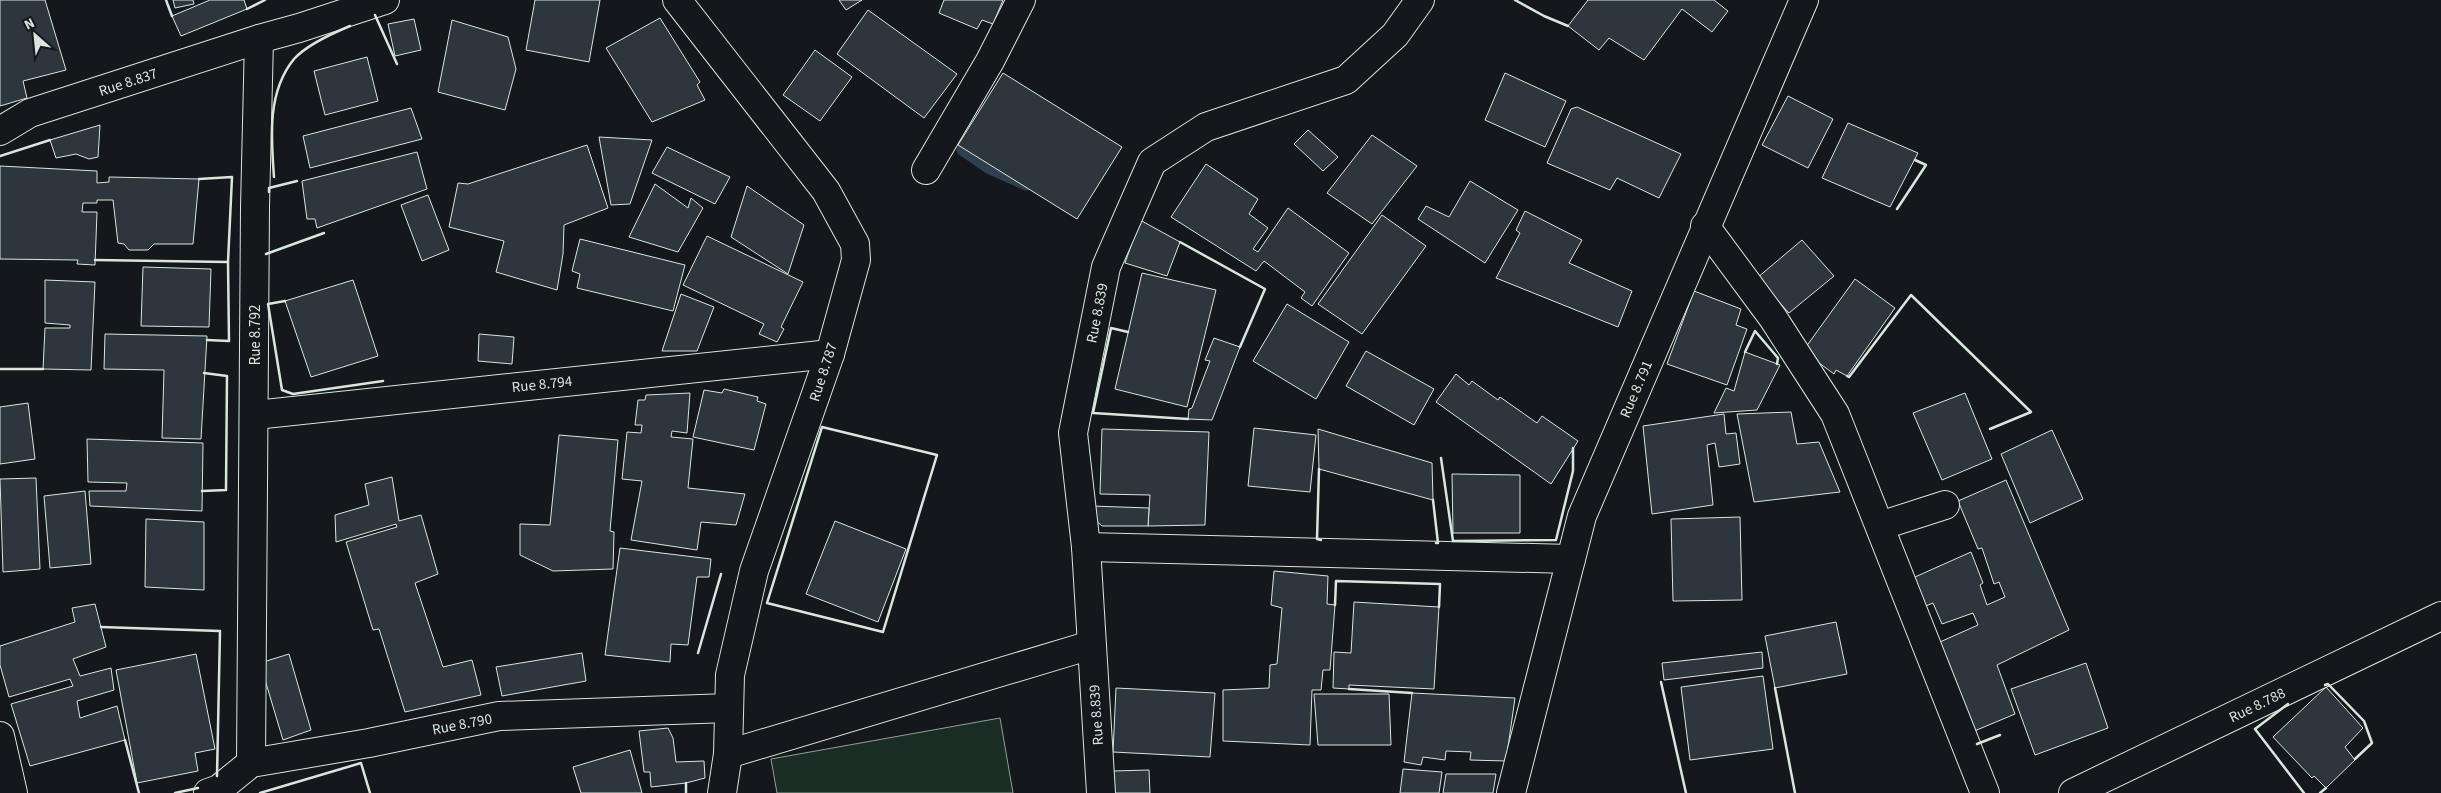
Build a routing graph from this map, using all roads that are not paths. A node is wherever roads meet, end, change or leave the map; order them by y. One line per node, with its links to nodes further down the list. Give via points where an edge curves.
1 (385, 0): 6 (street)
2 (677, 0): 10 (street, Rue 8.787, via 826,190 855,244 856,260)
3 (1021, 0): 8 (street, via 990,61)
4 (1420, 0): 14 (street, Rue 8.839, via 1395,34 1346,80 1206,127 1152,162 1106,267 1073,433)
5 (1804, 0): 9 (street, Rue 8.791)
6 (259, 39): 7 (street, Rue 8.837, via 30,113); 11 (street, Rue 8.792)
7 (0, 131)
8 (926, 170)
9 (1706, 226): 13 (street, via 1773,318 1835,414); 15 (street, Rue 8.791, via 1582,516)
10 (830, 354): 11 (street, Rue 8.794); 18 (street, Rue 8.787, via 754,571 730,675)
11 (255, 414): 21 (street, Rue 8.792)
12 (1945, 505): 13 (street)
13 (1880, 526): 27 (street)
14 (1086, 547): 15 (street); 17 (street, Rue 8.839)
15 (1571, 560): 26 (street, Rue 8.791)
16 (2441, 616): 28 (street, Rue 8.788)
17 (1091, 645): 20 (street); 25 (street, Rue 8.839)
18 (729, 708): 20 (street, Rue 8.787); 21 (street, Rue 8.790, via 498,716)
19 (0, 736): 22 (street)
20 (728, 754): 24 (street, Rue 8.787)
21 (251, 763): 23 (street, Rue 8.790, via 219,789)
22 (13, 793)
23 (208, 793)
24 (722, 793)
25 (1101, 793)
26 (1511, 793)
27 (1985, 793)
28 (2073, 793)

